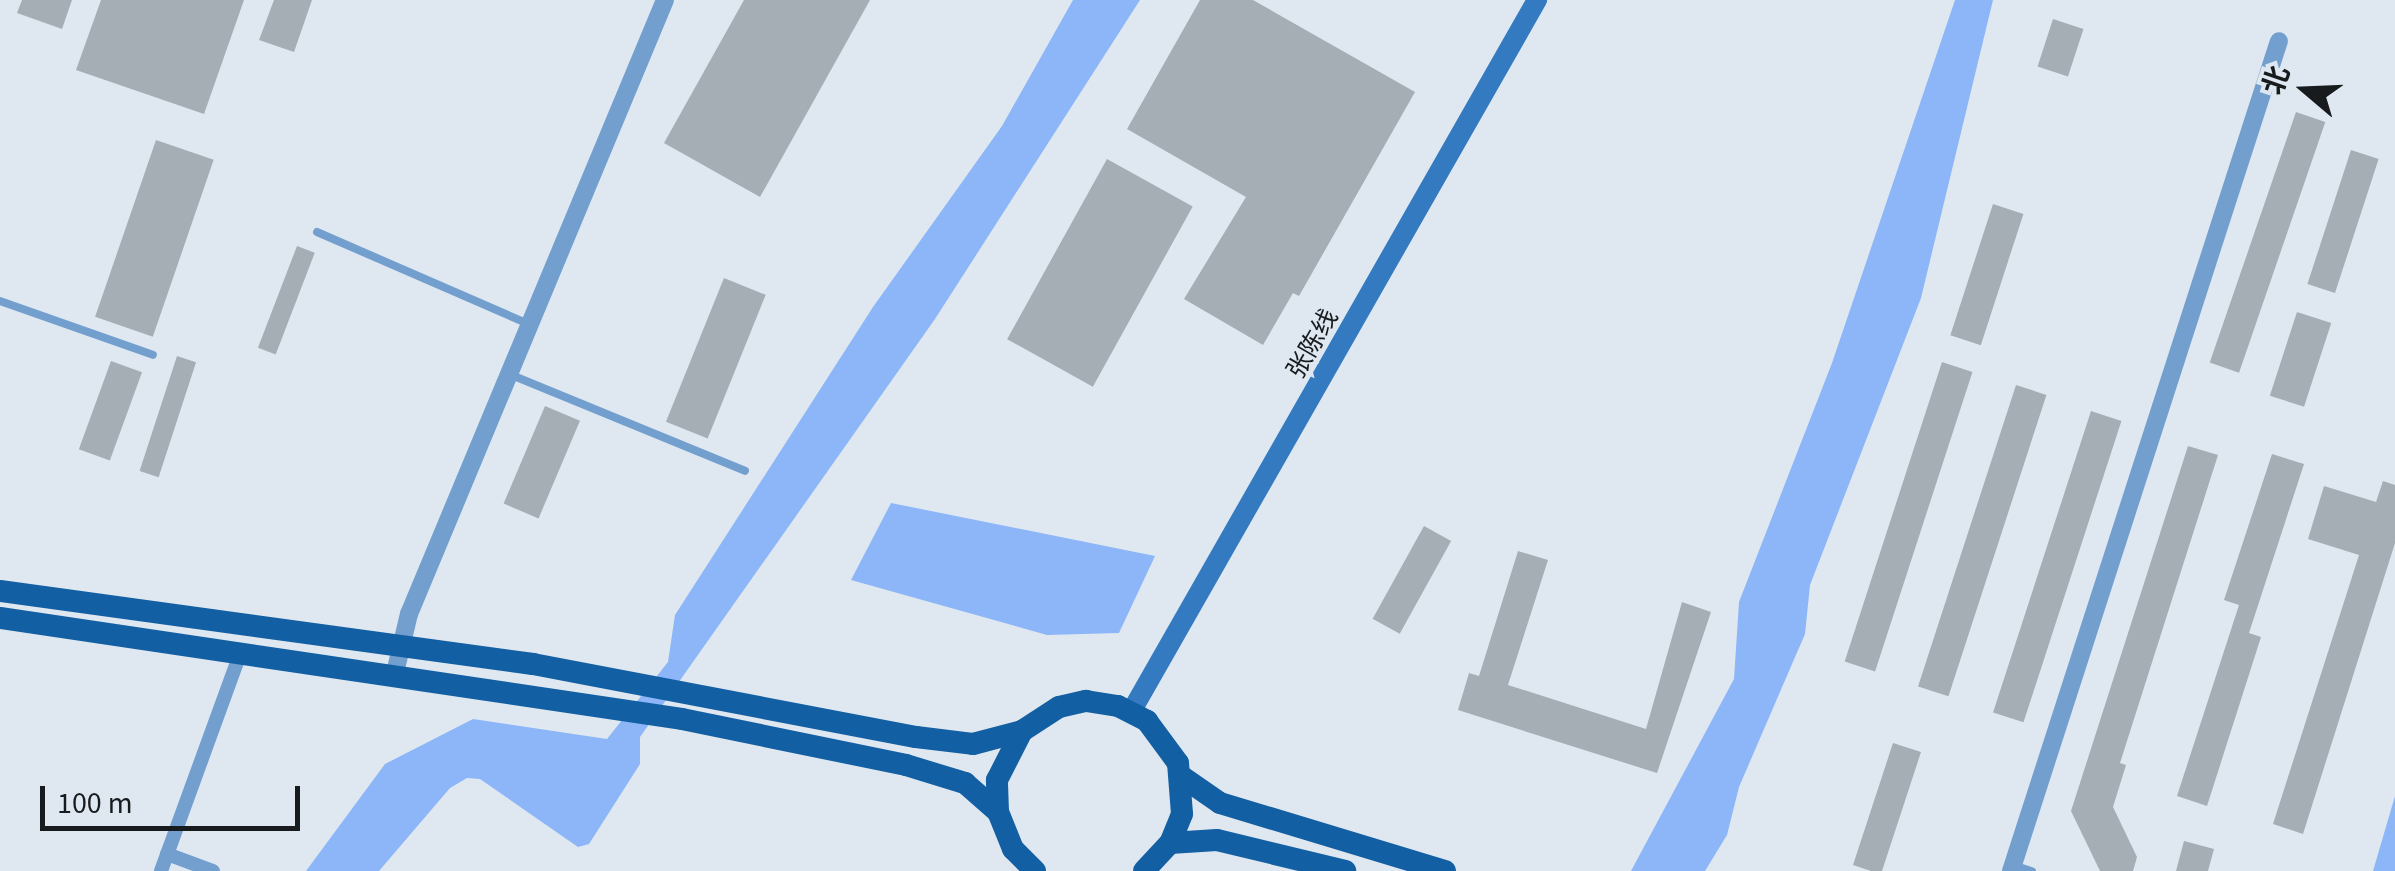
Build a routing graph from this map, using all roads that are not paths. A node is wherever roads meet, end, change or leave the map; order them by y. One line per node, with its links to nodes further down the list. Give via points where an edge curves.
1 (665, 0): 6 (street)
2 (1537, 0): 15 (main road, 张陈线)
3 (2279, 40): 21 (street)
4 (317, 232): 6 (lane)
5 (0, 301): 7 (lane)
6 (530, 324): 8 (street)
7 (153, 355)
8 (508, 374): 9 (lane); 12 (street)
9 (745, 471)
10 (0, 590): 12 (main road)
11 (0, 618): 13 (main road)
12 (400, 645): 14 (street); 16 (main road, via 916,737 973,744)
13 (242, 650): 14 (main road); 20 (street)
14 (395, 673): 18 (main road, via 906,765 965,783)
15 (1131, 712): 16 (main road, via 1086,702 1059,706); 17 (main road, via 1166,740)
16 (1022, 731): 18 (main road, via 998,780)
17 (1181, 776): 19 (main road, via 1182,814); 27 (main road, via 1238,810)
18 (998, 812): 24 (main road, via 1013,850)
19 (1170, 843): 25 (main road); 26 (main road, via 1218,840)
20 (167, 854): 22 (street); 23 (street)
21 (2012, 868): 28 (lane)
22 (161, 871)
23 (213, 871)
24 (1034, 871)
25 (1144, 871)
26 (1345, 871)
27 (1445, 871)
28 (2032, 871)

